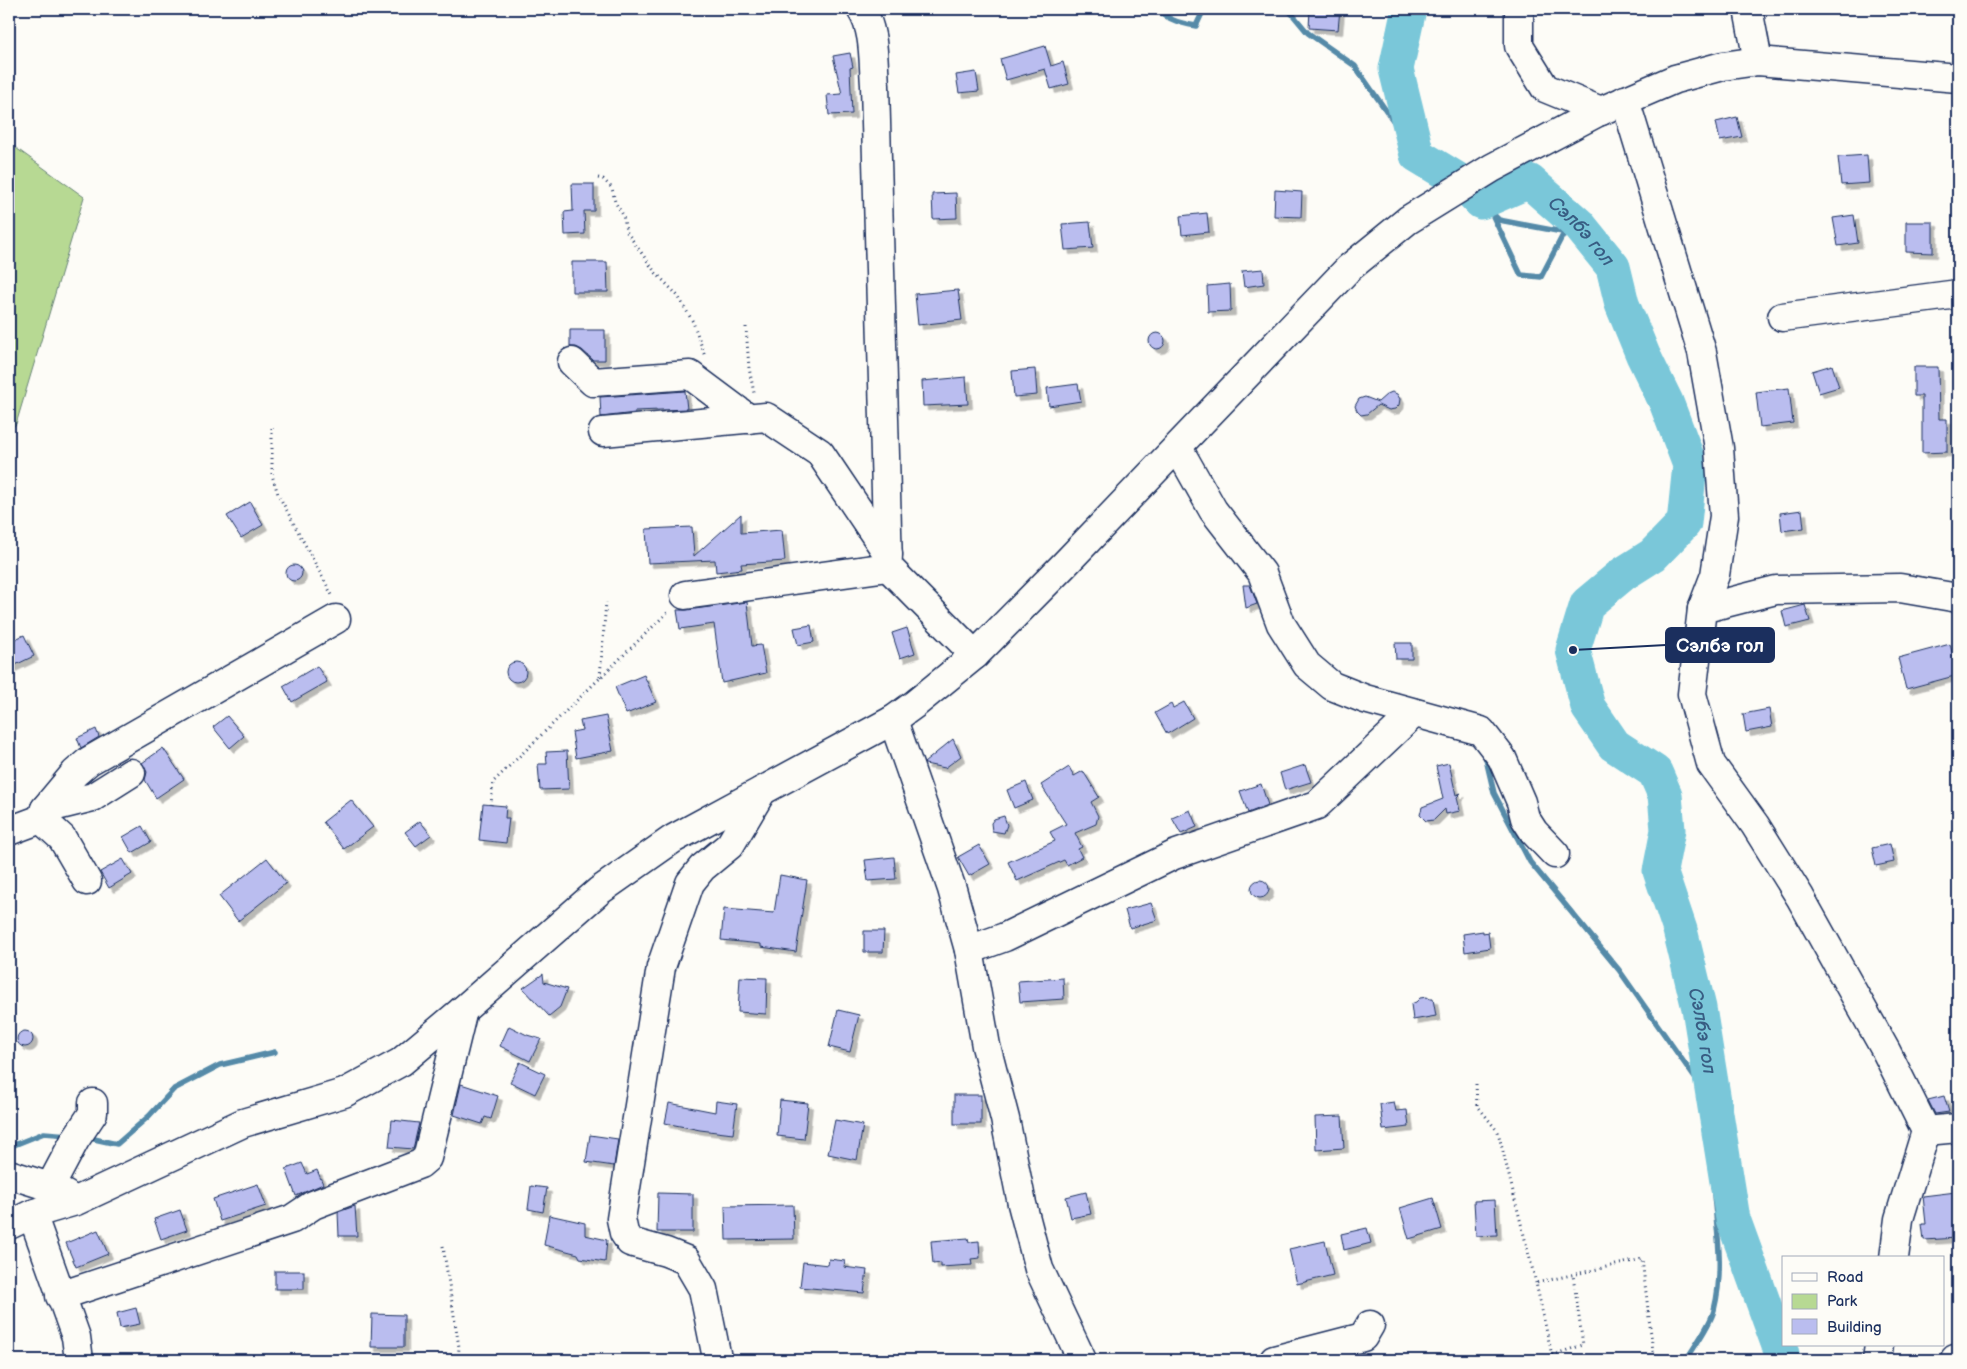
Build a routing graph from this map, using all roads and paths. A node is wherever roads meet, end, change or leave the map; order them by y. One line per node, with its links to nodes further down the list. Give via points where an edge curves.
1 (860, 9): 18 (street, via 867,18 871,37 875,85)
2 (1519, 9): 7 (street, via 1519,46 1545,88)
3 (1748, 9): 4 (street)
4 (1758, 61): 5 (street); 6 (street, via 1723,66 1675,79)
5 (1958, 78)
6 (1625, 100): 7 (street); 22 (street, via 1702,352 1718,448 1724,516 1715,575)
7 (1601, 111): 17 (street, via 1492,168 1408,220 1349,268)
8 (598, 178): 13 (path, via 612,188 626,231 655,272 678,296 693,322)
9 (1958, 294): 10 (street)
10 (1782, 317)
11 (746, 327): 14 (path)
12 (572, 362): 14 (street, via 593,382 690,375)
13 (708, 362)
14 (754, 419): 16 (street); 18 (street, via 766,417 820,453)
15 (272, 428): 23 (path, via 272,475 278,494 340,610)
16 (604, 432)
17 (1178, 448): 24 (street); 26 (street, via 1213,510 1262,573 1281,624 1307,665 1332,686)
18 (888, 561): 19 (street); 24 (street)
19 (685, 595): 25 (path)
20 (1958, 598): 22 (street, via 1900,588 1776,590)
21 (606, 602): 25 (path)
22 (1702, 609): 40 (street, via 1692,694 1711,764 1755,825 1800,897)
23 (336, 619): 31 (street, via 89,761 75,773)
24 (975, 655): 27 (street)
25 (600, 678): 30 (path, via 493,782)
26 (1414, 713): 33 (street, via 1481,731 1502,758 1525,818); 35 (street, via 1317,805 1174,855 1005,937)
27 (893, 720): 29 (street); 35 (street, via 952,889)
28 (131, 773): 31 (street, via 93,797)
29 (762, 790): 36 (street, via 673,839 599,891); 53 (street, via 730,845 702,868 690,883 661,967 622,1219 624,1233 630,1242 686,1260 703,1289)
30 (491, 805)
31 (43, 814): 32 (street); 34 (street, via 62,838)
32 (9, 831)
33 (1555, 854)
34 (88, 882)
35 (969, 950): 56 (street, via 986,1046 1039,1269)
36 (463, 1010): 43 (street, via 401,1062 344,1093 242,1123); 49 (street, via 427,1158 420,1164 313,1205 292,1218)
37 (1476, 1084): 48 (path, via 1477,1105 1498,1132)
38 (93, 1103): 42 (street, via 93,1113)
39 (1958, 1128): 40 (street)
40 (1926, 1131): 46 (street, via 1899,1219)
41 (9, 1174): 42 (street)
42 (50, 1187): 43 (street)
43 (76, 1201): 44 (street)
44 (20, 1220): 49 (street)
45 (443, 1246): 55 (path, via 459,1348)
46 (1894, 1256)
47 (1573, 1275): 48 (path); 52 (path, via 1583,1345); 59 (path, via 1642,1259)
48 (1536, 1283): 52 (path)
49 (60, 1296): 54 (street, via 76,1337)
50 (1370, 1325): 57 (street, via 1363,1337)
51 (1879, 1346): 60 (street)
52 (1552, 1355): 58 (path)
53 (717, 1358)
54 (79, 1360)
55 (458, 1360)
56 (1082, 1360)
57 (1274, 1360)
58 (1553, 1360)
59 (1654, 1360)
60 (1877, 1360)

